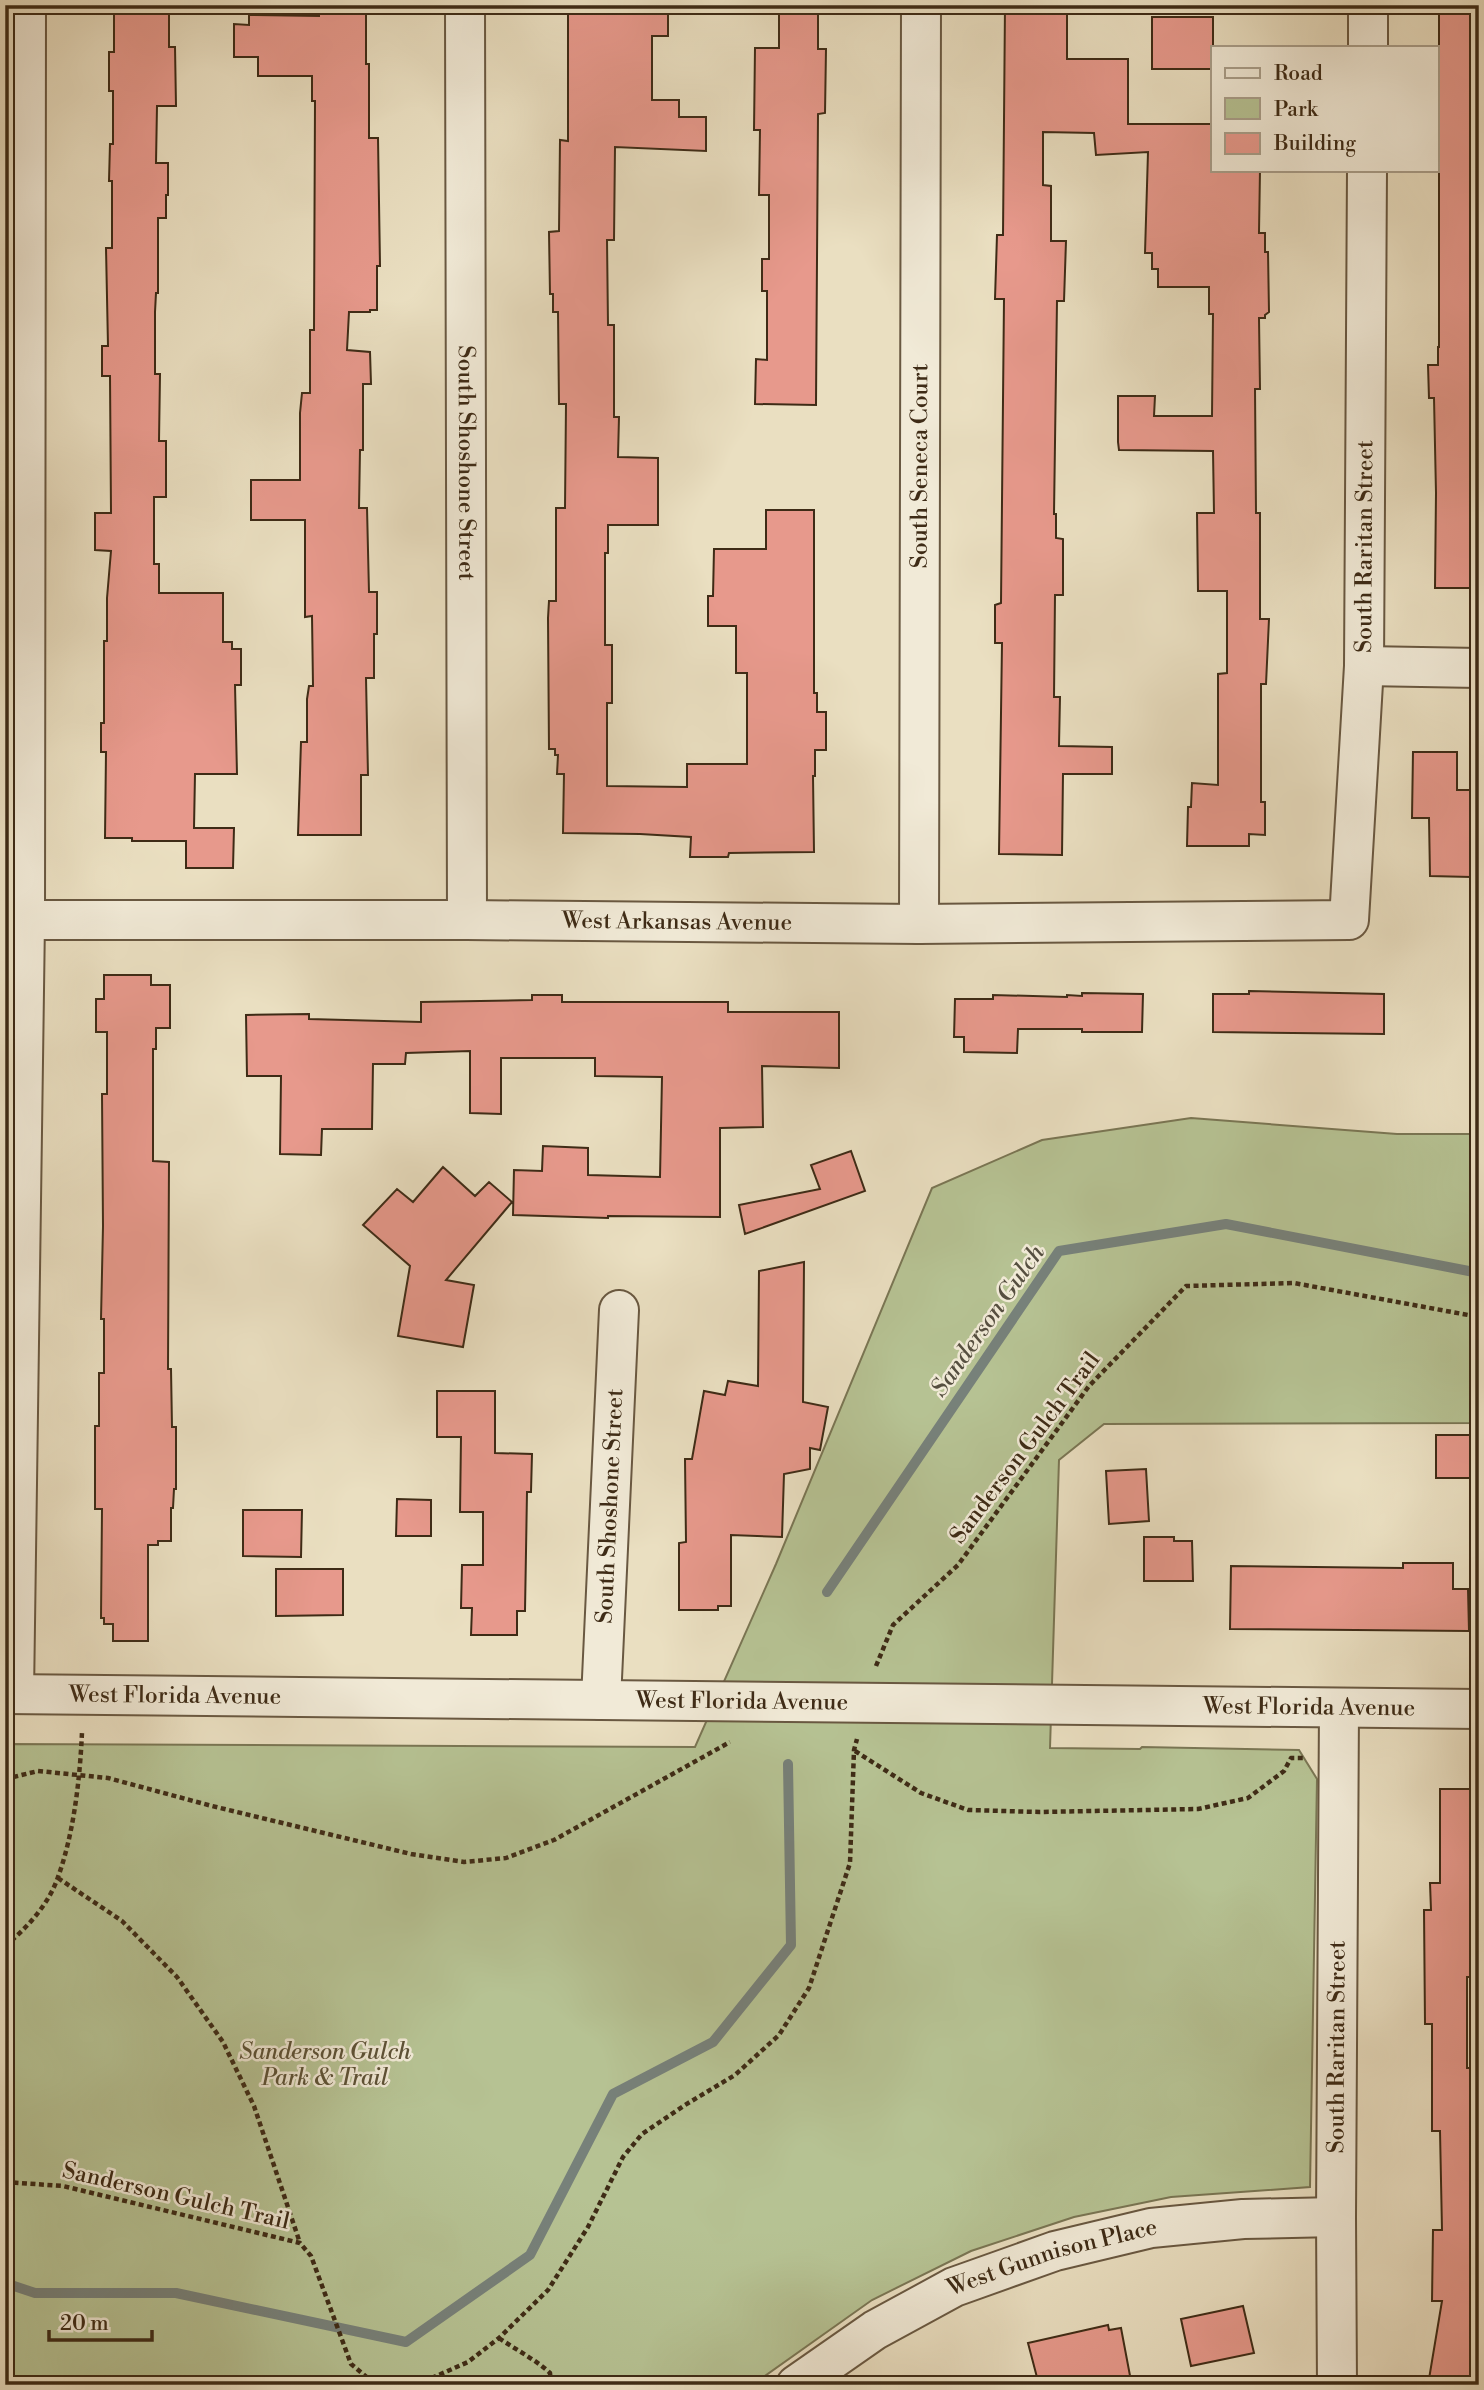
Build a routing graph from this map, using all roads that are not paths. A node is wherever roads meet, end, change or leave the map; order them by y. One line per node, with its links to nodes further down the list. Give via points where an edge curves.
1 (26, 5): 9 (street)
2 (465, 5): 10 (street, South Shoshone Street)
3 (921, 5): 12 (street, South Seneca Court)
4 (1368, 5): 5 (street)
5 (1368, 46)
6 (1367, 172): 7 (street, South Raritan Street)
7 (1364, 666): 8 (street); 11 (street, South Raritan Street)
8 (1479, 668)
9 (15, 920): 10 (street, West Arkansas Avenue); 14 (street)
10 (467, 920): 12 (street, West Arkansas Avenue)
11 (1349, 920): 12 (street, West Arkansas Avenue)
12 (919, 924)
13 (619, 1310): 15 (street, South Shoshone Street)
14 (10, 1694): 15 (street, West Florida Avenue)
15 (601, 1700): 16 (street, West Florida Avenue)
16 (1339, 1708): 17 (street, West Florida Avenue); 18 (street, South Raritan Street)
17 (1479, 1709)
18 (1336, 2217): 19 (street, West Gunnison Place, via 1243,2219 1151,2228 1055,2251 954,2287 875,2330); 20 (street, South Raritan Street)
19 (796, 2385)
20 (1337, 2385)

